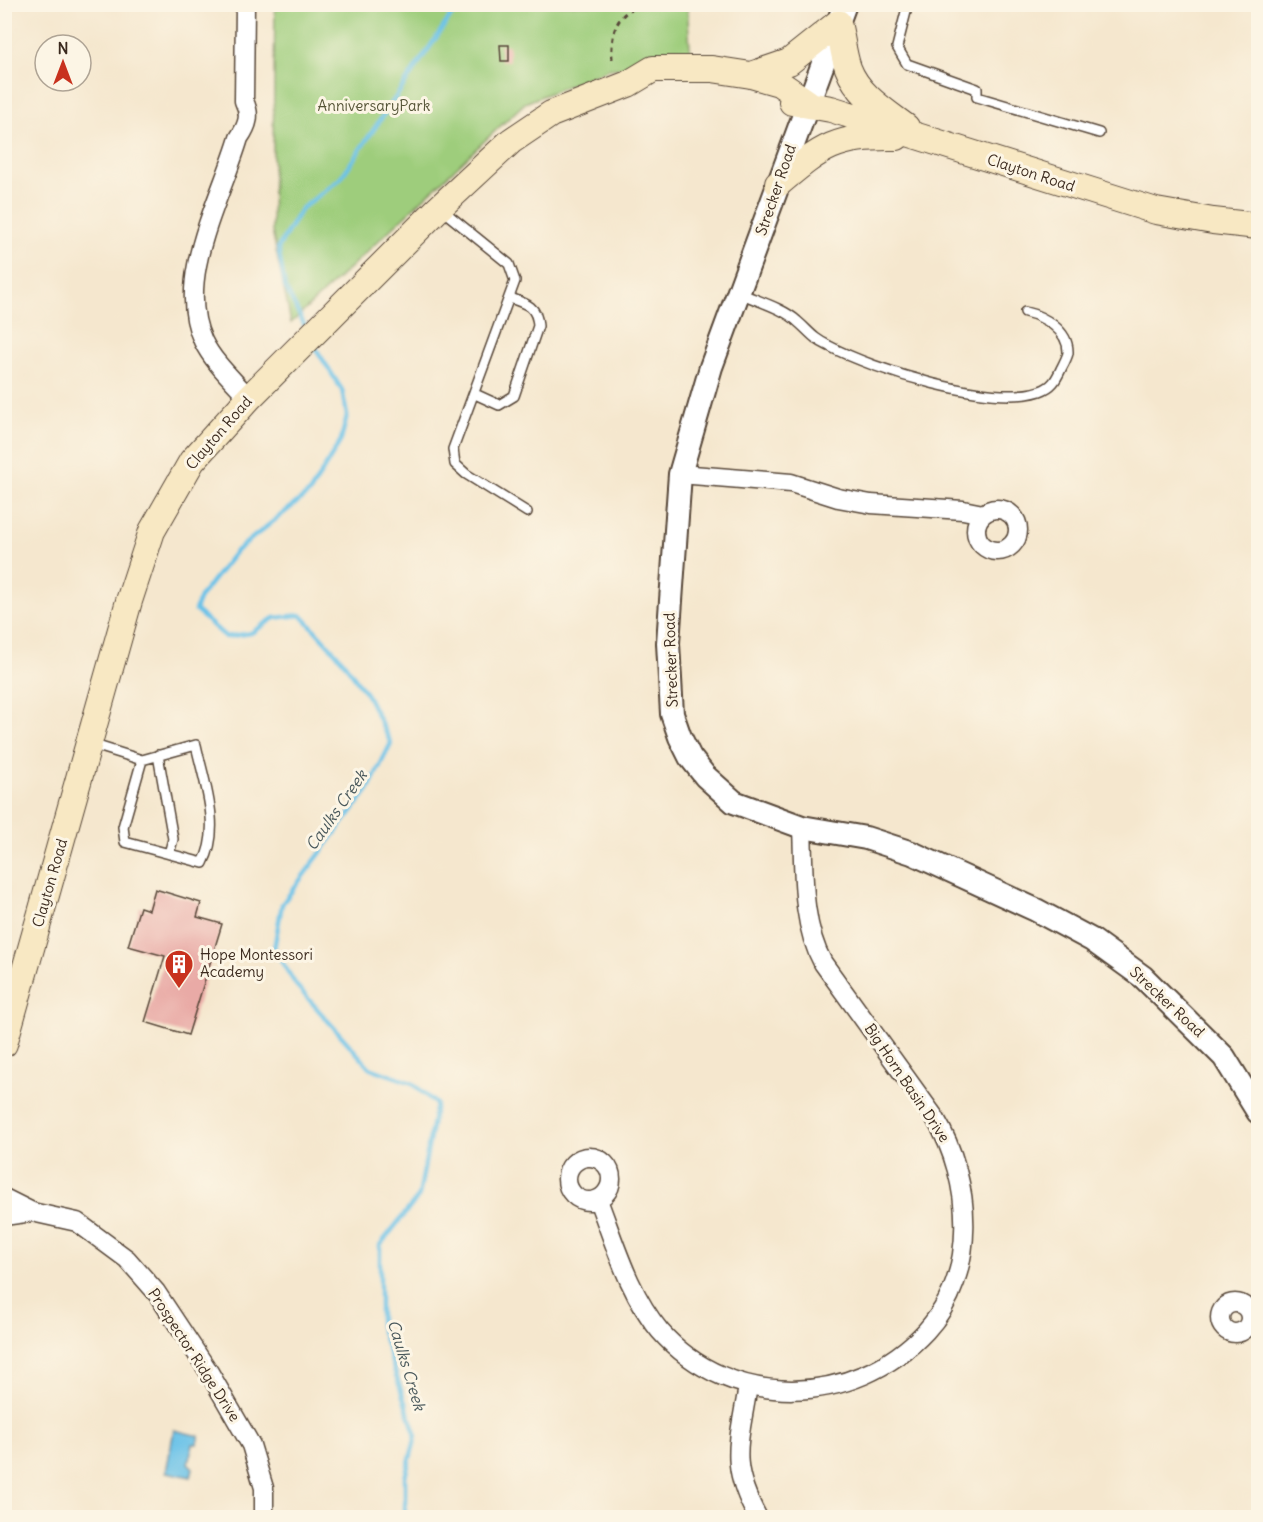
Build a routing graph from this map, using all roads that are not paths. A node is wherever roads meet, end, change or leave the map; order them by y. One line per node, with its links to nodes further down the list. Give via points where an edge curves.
1 (245, 4): 18 (street, via 244,101 236,126 239,138 194,274 192,298 204,343)
2 (765, 4): 3 (lane)
3 (770, 4)
4 (909, 4): 9 (lane, via 897,48 907,64 977,89 977,97)
5 (841, 14): 6 (main road, via 789,62); 8 (street, Strecker Road); 10 (main road, via 846,61 853,79 866,96)
6 (751, 75): 7 (main road, Clayton Road, via 712,69 653,69); 8 (main road, Clayton Road, via 779,83)
7 (628, 84): 8 (main road, Clayton Road, via 711,86); 12 (main road, Clayton Road, via 551,114 511,141)
8 (808, 103): 10 (main road, Clayton Road); 11 (street, Strecker Road)
9 (1100, 133)
10 (918, 137): 11 (main road, via 844,139 815,153); 13 (main road, Clayton Road, via 1156,211)
11 (778, 184): 14 (street, Strecker Road)
12 (439, 208): 15 (lane, via 509,264 515,281); 18 (main road, Clayton Road)
13 (1258, 226)
14 (740, 293): 16 (lane, via 797,320 809,334 830,347 898,374 970,393 995,395 1039,392 1054,383 1068,354 1065,339 1055,327 1041,315); 19 (street, Strecker Road, via 708,377)
15 (510, 298): 17 (lane); 17 (lane, via 531,305 538,326 514,396 499,405)
16 (1025, 312)
17 (475, 394): 20 (lane, via 453,449 455,464)
18 (249, 398): 22 (main road, Clayton Road, via 192,461 152,531)
19 (680, 474): 21 (street, via 791,483 871,504); 25 (street, Strecker Road, via 668,643 675,722 690,757 719,790 734,802)
20 (527, 512)
21 (983, 514)
22 (89, 744): 24 (lane); 27 (main road, Clayton Road)
23 (158, 755): 24 (lane); 26 (lane, via 172,839); 26 (lane, via 196,745 211,814 212,848 204,863)
24 (142, 760): 26 (lane, via 123,828 125,842)
25 (802, 827): 28 (street, Strecker Road, via 866,838 912,853 1092,940 1143,977 1224,1057); 33 (street, Big Horn Basin Drive, via 806,903 813,944 949,1141 965,1212 963,1246 944,1305 926,1331 879,1366 838,1384 802,1391)
26 (169, 854)
27 (4, 1044)
28 (1258, 1112)
29 (4, 1198): 31 (street)
30 (598, 1200): 33 (street, Big Horn Basin Drive, via 628,1279 660,1330 694,1362)
31 (32, 1212): 32 (street, Prospector Ridge Drive); 34 (street, Prospector Ridge Drive, via 77,1222 127,1258 156,1292 251,1445 264,1488)
32 (4, 1216)
33 (748, 1386): 35 (street, via 737,1469)
34 (264, 1518)
35 (758, 1518)

